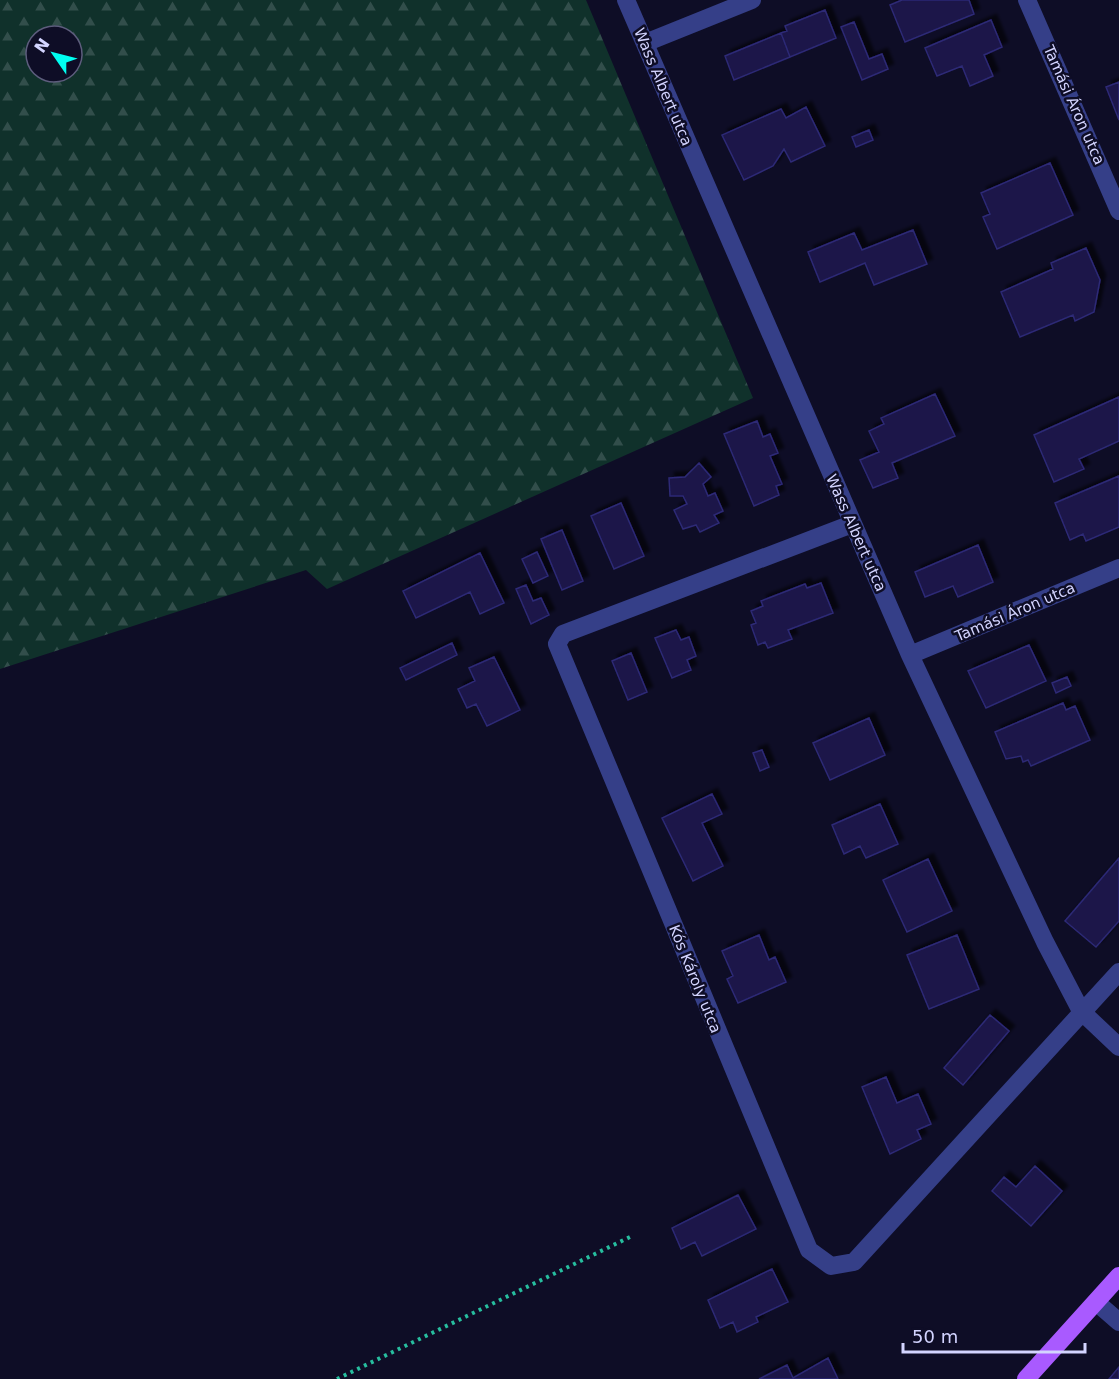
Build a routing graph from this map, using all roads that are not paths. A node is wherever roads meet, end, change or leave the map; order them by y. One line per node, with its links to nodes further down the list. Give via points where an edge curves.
1 (626, 0): 4 (street, Wass Albert utca)
2 (752, 0): 4 (street)
3 (1028, 0): 5 (street, Tamási Áron utca)
4 (645, 43): 6 (street, Wass Albert utca)
5 (1119, 211)
6 (852, 524): 8 (street, Wass Albert utca); 10 (street, Kós Károly utca, via 563,634 557,645 809,1250 831,1266 854,1262)
7 (1119, 568): 8 (street, Tamási Áron utca)
8 (910, 655): 10 (street, Wass Albert utca)
9 (1119, 972): 10 (street)
10 (1081, 1011): 11 (street, Wass Albert utca)
11 (1119, 1047)
12 (1119, 1276): 13 (main road)
13 (1096, 1302): 14 (street); 15 (main road)
14 (1119, 1322)
15 (1026, 1379)

